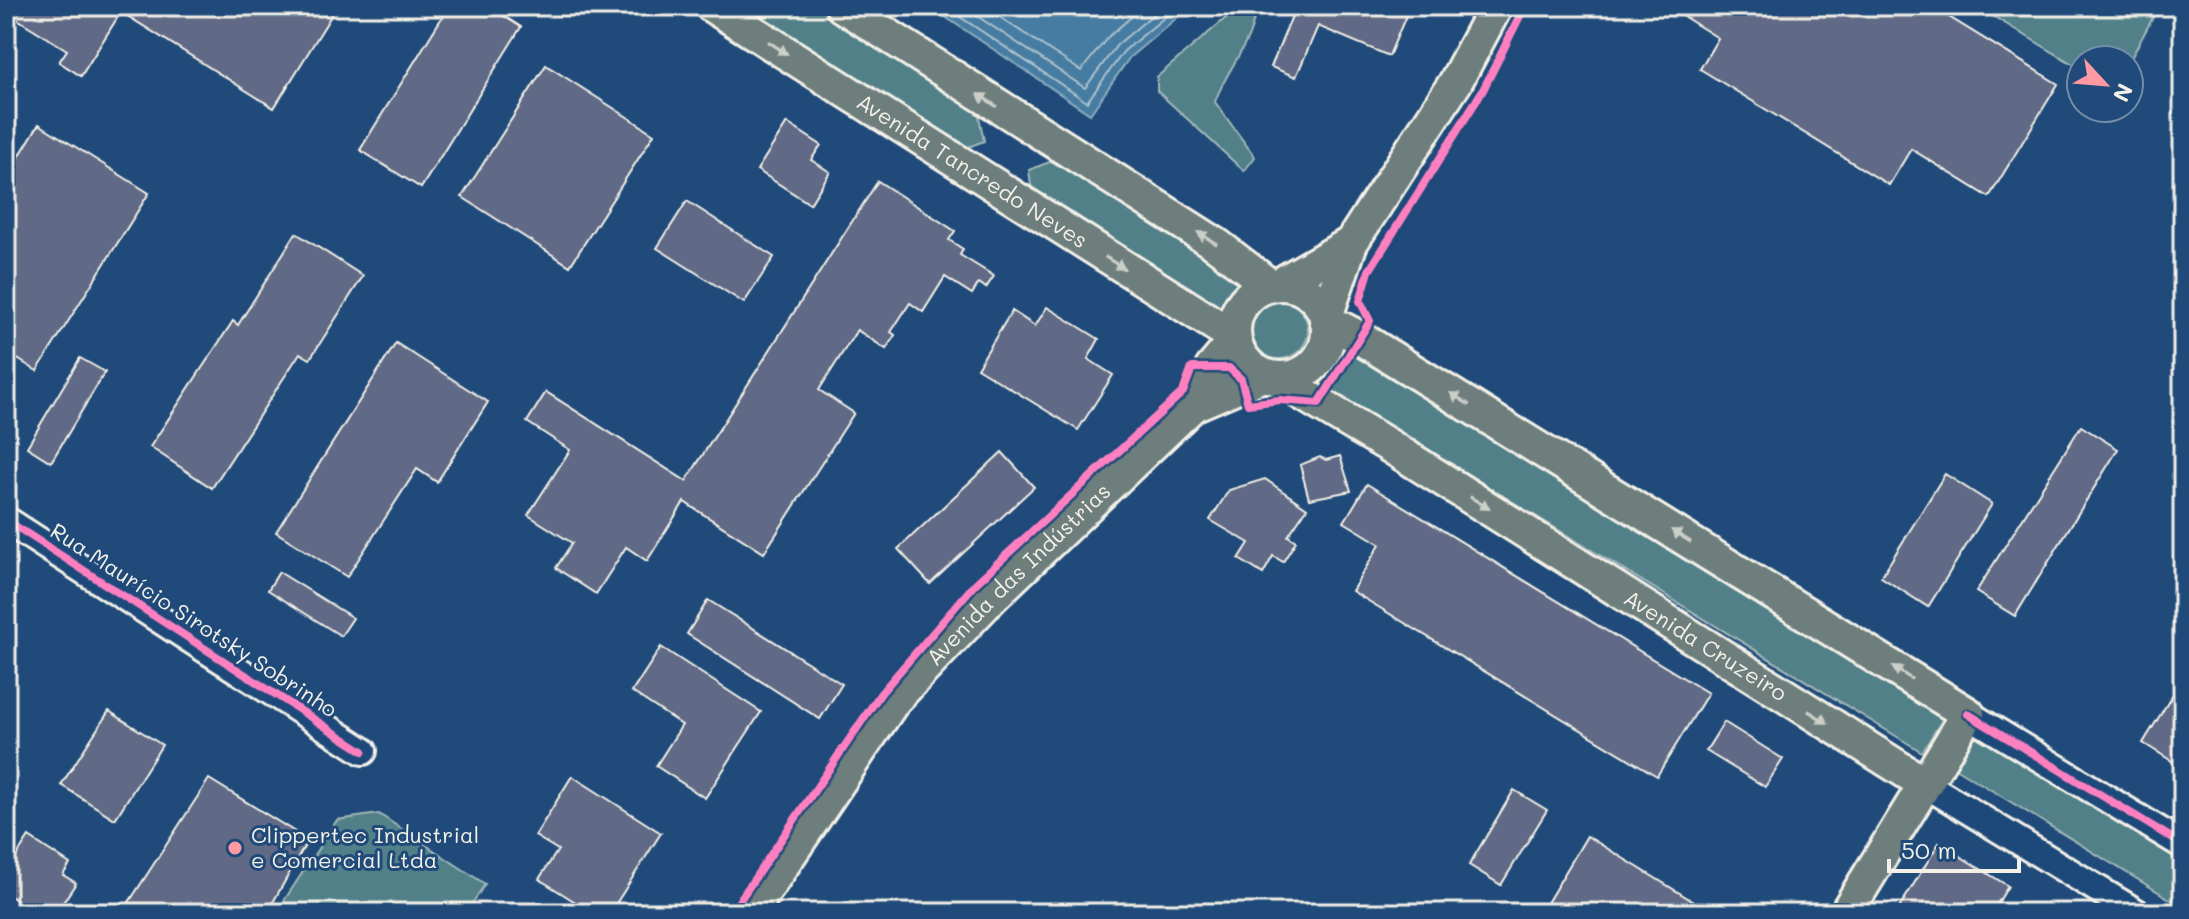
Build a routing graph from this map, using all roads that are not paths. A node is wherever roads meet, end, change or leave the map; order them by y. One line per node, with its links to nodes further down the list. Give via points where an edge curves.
1 (712, 6): 7 (main road, Avenida Tancredo Neves, one-way to 7)
2 (842, 6): 5 (main road, one-way to 2)
3 (1496, 6): 4 (main road, via 1455,83)
4 (1351, 243): 5 (main road); 6 (main road)
5 (1276, 284): 6 (main road, via 1310,293); 7 (main road, via 1247,299 1239,310)
6 (1327, 319): 8 (main road, via 1325,348 1317,361 1306,371); 11 (main road, one-way to 6)
7 (1234, 339): 8 (main road, via 1243,360); 9 (main road)
8 (1270, 376): 9 (main road); 13 (main road, Avenida Cruzeiro, one-way to 13)
9 (1193, 405): 15 (main road, Avenida das Indústrias, via 993,596 894,700)
10 (6, 520): 12 (street, Rua Maurício Sirotsky Sobrinho)
11 (1968, 714): 13 (main road); 14 (street)
12 (363, 751)
13 (1925, 784): 16 (main road); 17 (street, Avenida Cruzeiro)
14 (2183, 845)
15 (750, 913)
16 (1846, 913)
17 (2137, 913)

